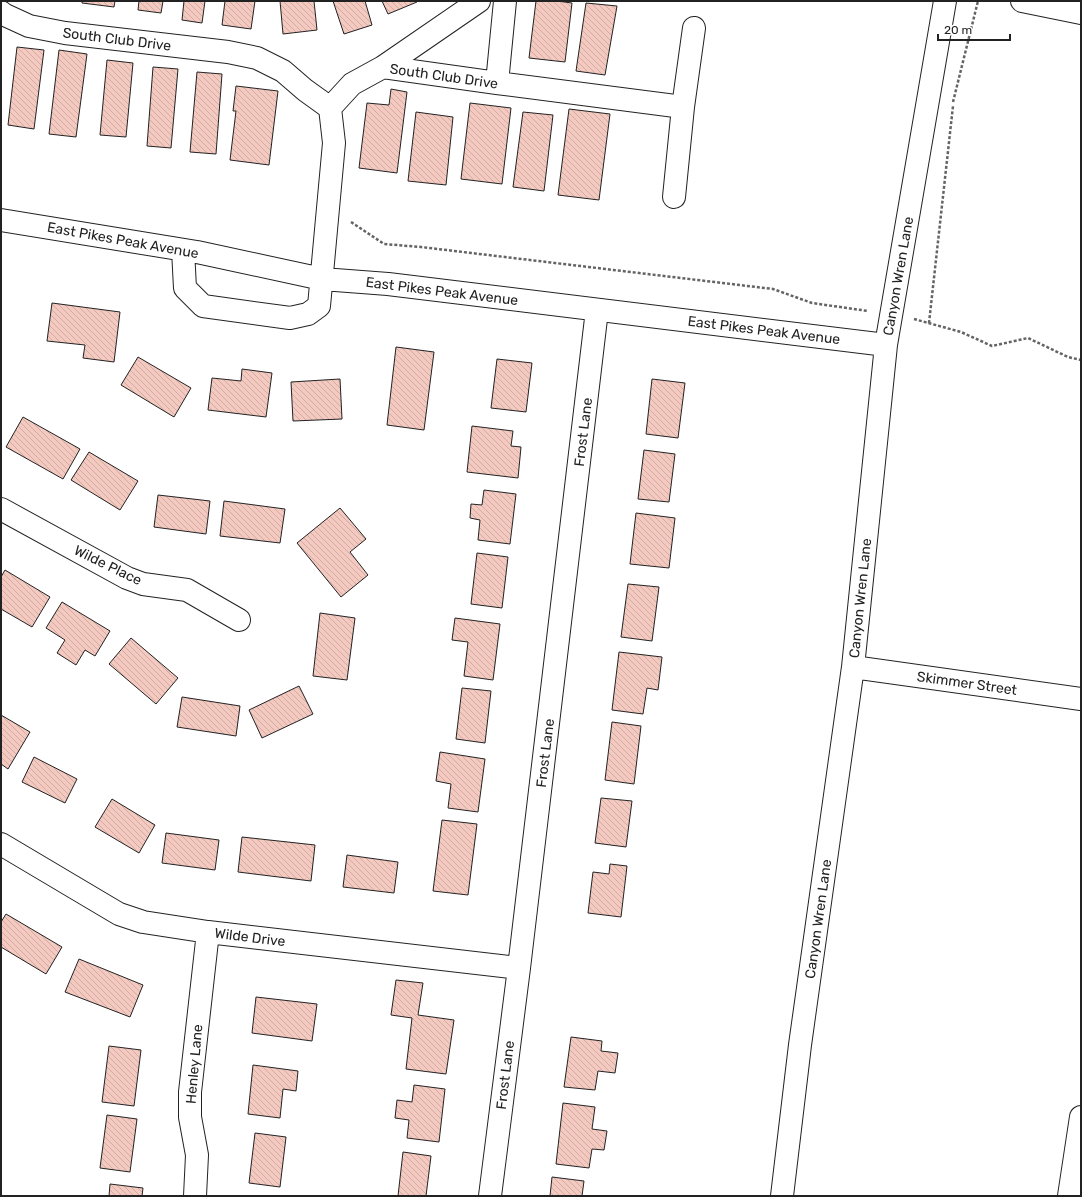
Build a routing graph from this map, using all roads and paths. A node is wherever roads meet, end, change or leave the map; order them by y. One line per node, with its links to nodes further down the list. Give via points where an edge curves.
1 (479, 1): 9 (street)
2 (505, 1): 10 (street)
3 (945, 1): 19 (street, Canyon Wren Lane)
4 (978, 1): 20 (path, via 953,103)
5 (1022, 1): 7 (street)
6 (1, 12): 12 (street, South Club Drive, via 29,26 58,32 228,52 257,58 283,71)
7 (1081, 13)
8 (694, 28): 11 (street)
9 (383, 67): 10 (street, South Club Drive); 12 (street, South Club Drive, via 352,84)
10 (497, 83): 11 (street, South Club Drive)
11 (683, 107): 13 (street)
12 (330, 108): 14 (street, via 334,143)
13 (674, 197)
14 (328, 210): 17 (street); 19 (path, via 384,244 773,289 812,303)
15 (1, 220): 16 (street, East Pikes Peak Avenue)
16 (183, 250): 17 (street, East Pikes Peak Avenue); 17 (street, via 186,288 203,306 290,318 308,314 319,306)
17 (322, 279): 18 (street, East Pikes Peak Avenue, via 388,284)
18 (597, 310): 21 (street, East Pikes Peak Avenue); 29 (street, Frost Lane)
19 (892, 315): 20 (path); 21 (street, Canyon Wren Lane)
20 (928, 323): 22 (path, via 961,332 992,346 1028,338 1068,357)
21 (886, 345): 25 (street, Canyon Wren Lane)
22 (1081, 360)
23 (1, 509): 24 (street, Wilde Place, via 127,578 143,584 187,590)
24 (239, 620)
25 (853, 668): 26 (street, Skimmer Street); 33 (street, Canyon Wren Lane, via 802,1029)
26 (1081, 699)
27 (1, 844): 28 (street, Wilde Drive, via 119,914 143,922)
28 (208, 932): 29 (street, Wilde Drive); 31 (street, Henley Lane, via 190,1092 190,1117 197,1155)
29 (519, 968): 32 (street, Frost Lane)
30 (1081, 1117): 34 (street)
31 (195, 1196)
32 (490, 1196)
33 (782, 1196)
34 (1070, 1196)

